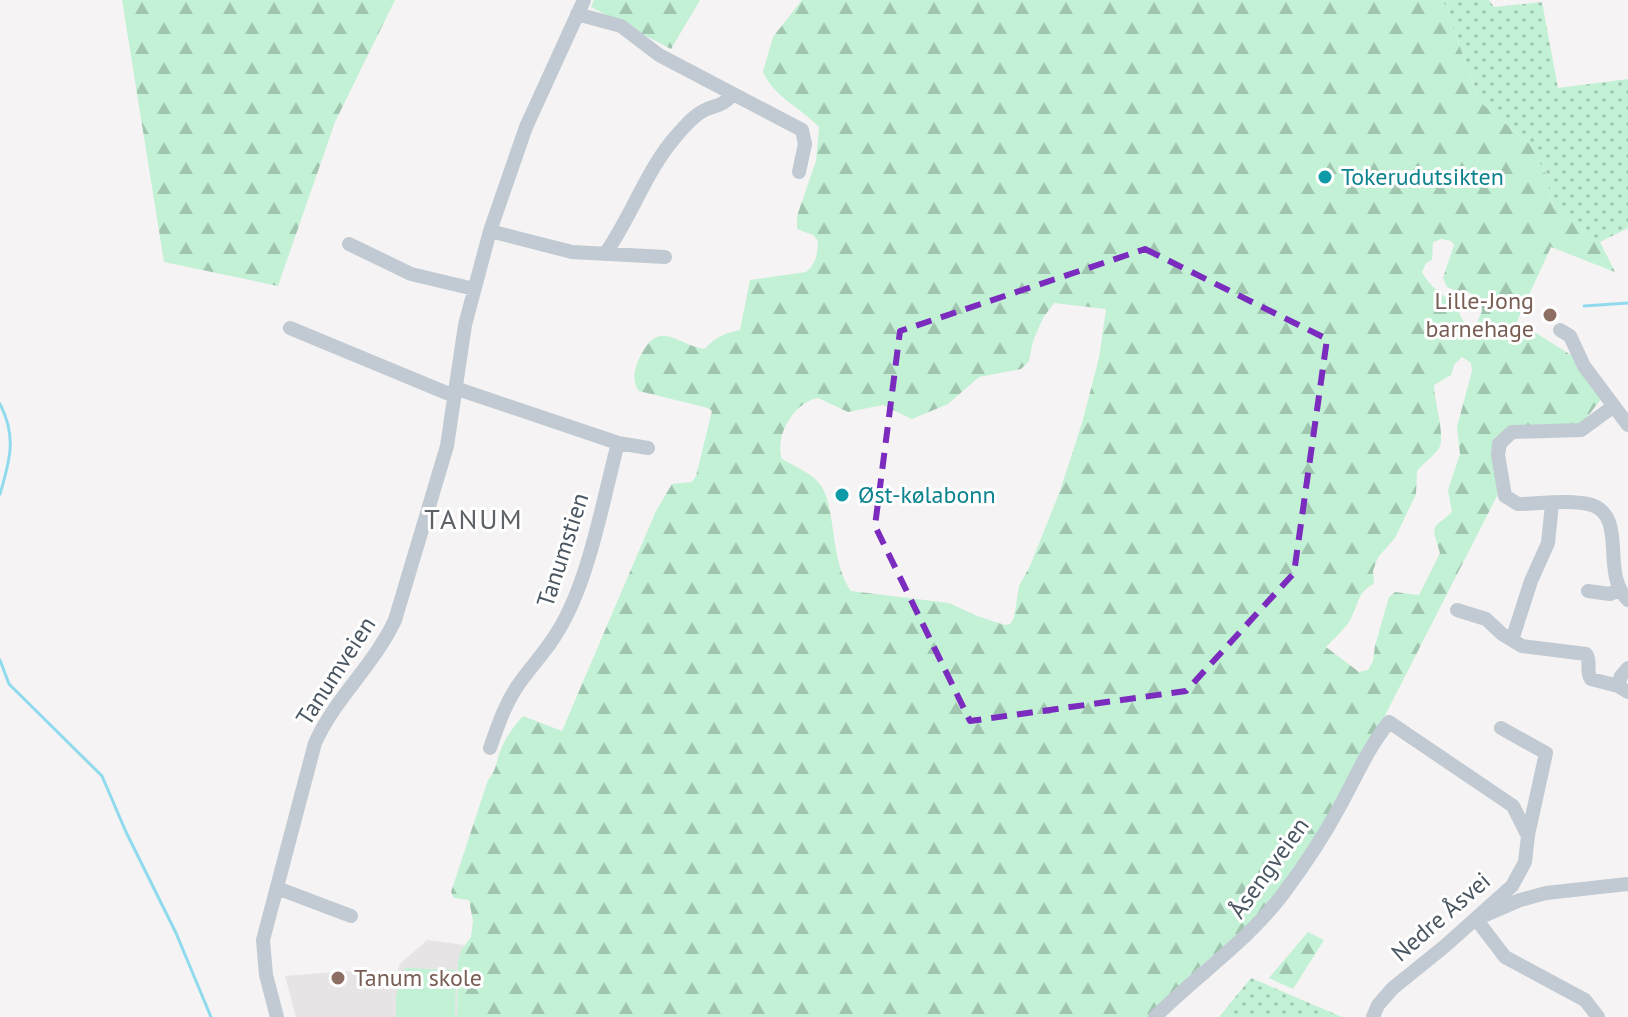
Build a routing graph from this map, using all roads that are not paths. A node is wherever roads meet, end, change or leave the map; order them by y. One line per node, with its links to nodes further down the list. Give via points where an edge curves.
1 (584, 0): 2 (street, Tanumveien)
2 (577, 14): 3 (street, via 621,26 659,55); 5 (street, Tanumveien, via 526,127)
3 (732, 95): 4 (street, via 802,130); 7 (street, via 690,120 675,137)
4 (799, 172)
5 (490, 231): 7 (street, via 572,252); 9 (street, Tanumveien)
6 (349, 244): 9 (street, via 411,274)
7 (605, 254): 8 (street)
8 (665, 257)
9 (474, 289): 12 (street, Tanumveien)
10 (290, 328): 12 (street)
11 (1560, 330): 13 (street, via 1570,336 1584,366)
12 (455, 392): 15 (street); 28 (street, Tanumveien, via 444,455 395,620 321,730)
13 (1614, 406): 14 (street); 17 (street, via 1581,430 1512,432 1499,444 1505,496 1518,504)
14 (1628, 425)
15 (618, 443): 16 (street); 25 (street, Tanumstien, via 572,604 559,631 519,683)
16 (648, 448)
17 (1552, 504): 19 (street, via 1597,505 1609,513 1620,533 1617,568); 21 (street, via 1548,543)
18 (1588, 591): 19 (street)
19 (1623, 595)
20 (1457, 610): 21 (street, via 1486,619)
21 (1512, 640): 23 (street, via 1522,646 1586,654 1591,679)
22 (1628, 668): 23 (street, via 1621,676)
23 (1623, 689)
24 (1501, 728): 26 (street, Nedre Åsvei, via 1546,753)
25 (490, 748)
26 (1528, 836): 30 (street, Nedre Åsvei, via 1525,862 1512,886); 32 (street, Åsengveien, via 1513,806 1389,722 1265,917)
27 (1628, 884): 30 (street, via 1546,893)
28 (277, 888): 29 (street); 31 (street, Tanumveien, via 263,954)
29 (351, 916)
30 (1476, 919): 33 (street, Nedre Åsvei, via 1393,988); 34 (street, via 1505,957 1585,1000)
31 (277, 1017)
32 (1155, 1017)
33 (1373, 1017)
34 (1598, 1017)

